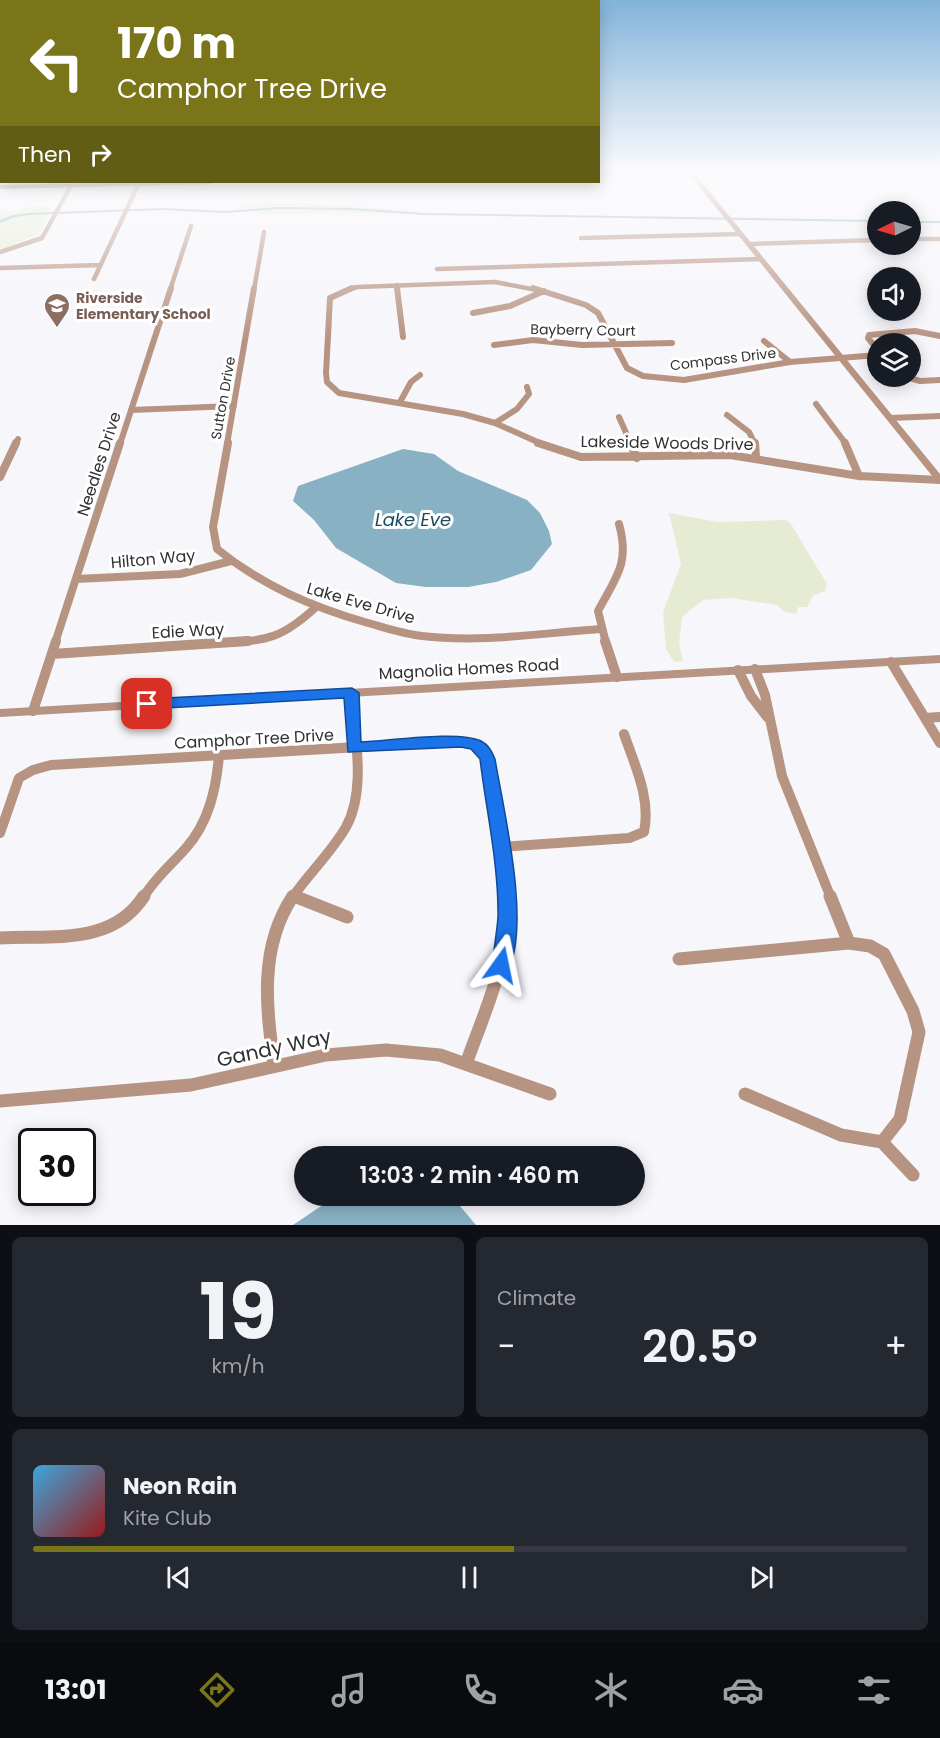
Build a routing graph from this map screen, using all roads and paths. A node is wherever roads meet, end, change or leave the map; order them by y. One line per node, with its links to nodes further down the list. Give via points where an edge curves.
1 (48, 226): 12 (street, via 42,238)
2 (118, 226): 14 (street)
3 (191, 226): 38 (street, Needles Drive)
4 (734, 226): 6 (street)
5 (264, 232): 37 (street, Sutton Drive)
6 (740, 234): 7 (street); 11 (street)
7 (581, 238)
8 (940, 238): 9 (street)
9 (921, 239)
10 (867, 240): 11 (street)
11 (749, 244): 13 (street)
12 (0, 252)
13 (761, 259): 16 (street); 29 (street)
14 (100, 265): 15 (street); 17 (street)
15 (0, 268)
16 (437, 269)
17 (94, 279)
18 (397, 285): 19 (street, Compass Drive, via 495,282); 23 (street); 35 (street, Compass Drive, via 346,289 330,298 326,373 327,382 339,393)
19 (544, 291): 20 (street, via 510,306); 26 (street, Compass Drive, via 598,313)
20 (473, 313)
21 (892, 333): 22 (street, via 915,331)
22 (940, 336)
23 (403, 337)
24 (764, 341): 30 (street)
25 (672, 343): 26 (street, Bayberry Court)
26 (614, 344): 27 (street, Bayberry Court, via 533,340); 30 (street, Compass Drive, via 627,368 635,374 660,379)
27 (495, 345)
28 (867, 357): 29 (street, Compass Drive)
29 (840, 358): 30 (street, Compass Drive); 42 (street)
30 (790, 362)
31 (420, 375): 35 (street, via 411,382)
32 (940, 380): 33 (street)
33 (921, 381)
34 (527, 387): 43 (street, via 529,394 517,409)
35 (400, 402): 43 (street, Lakeside Woods Drive)
36 (816, 404): 47 (street, via 846,444)
37 (234, 406): 38 (street); 51 (street, Sutton Drive, via 213,527 217,549)
38 (131, 410): 52 (street, Needles Drive)
39 (727, 415): 45 (street, via 751,430 756,438)
40 (940, 416): 42 (street)
41 (619, 417): 46 (street)
42 (890, 418): 49 (street)
43 (495, 423): 46 (street, Lakeside Woods Drive, via 565,453 603,459)
44 (18, 439): 48 (street)
45 (756, 457): 46 (street, Lakeside Woods Drive, via 730,454); 47 (street, Lakeside Woods Drive)
46 (637, 458)
47 (859, 476): 49 (street, Lakeside Woods Drive)
48 (0, 477)
49 (940, 480)
50 (619, 524): 54 (street, via 624,543 623,564 602,599 598,611)
51 (231, 561): 52 (street, Hilton Way, via 180,574); 53 (street, Lake Eve Drive, via 266,586)
52 (76, 579): 55 (street, Needles Drive)
53 (315, 608): 54 (street, Lake Eve Drive, via 397,632 429,637); 55 (street, Edie Way, via 284,634 265,640)
54 (601, 629): 60 (street)
55 (52, 654): 64 (street, Needles Drive)
56 (940, 659): 57 (street, Magnolia Homes Road)
57 (891, 662): 58 (street, Magnolia Homes Road); 67 (street)
58 (755, 669): 59 (street, Magnolia Homes Road); 62 (street)
59 (738, 670): 60 (street, Magnolia Homes Road); 61 (street)
60 (617, 677): 63 (street, Magnolia Homes Road)
61 (747, 690): 62 (street); 68 (street)
62 (763, 690): 68 (street)
63 (352, 693): 64 (street, Magnolia Homes Road); 71 (street)
64 (33, 711): 65 (street, Magnolia Homes Road)
65 (0, 713)
66 (940, 717): 67 (street)
67 (925, 718): 70 (street)
68 (770, 721): 78 (street, via 782,777)
69 (624, 734): 74 (street, via 647,807 644,832 629,838)
70 (940, 743)
71 (354, 748): 72 (street, Camphor Tree Drive); 74 (street, Camphor Tree Drive, via 461,741 476,745 488,759); 75 (street, via 351,815 339,837)
72 (219, 756): 73 (street, Camphor Tree Drive, via 51,765 33,770 19,778); 77 (street, via 216,790 202,826 126,920 97,931)
73 (0, 833)
74 (500, 847): 81 (street, via 508,931 501,965)
75 (293, 896): 76 (street); 80 (street, via 278,923 267,956 265,992)
76 (347, 917)
77 (0, 938)
78 (849, 943): 79 (street); 85 (street, via 870,946 884,954 913,1011 919,1032 900,1119)
79 (679, 959)
80 (274, 1064): 81 (street, Gandy Way, via 386,1050 440,1055); 84 (street, Gandy Way, via 231,1078 190,1085)
81 (466, 1064): 82 (street, Gandy Way)
82 (550, 1094)
83 (745, 1094): 85 (street, via 841,1135)
84 (0, 1101)
85 (882, 1142): 86 (street)
86 (913, 1175)

